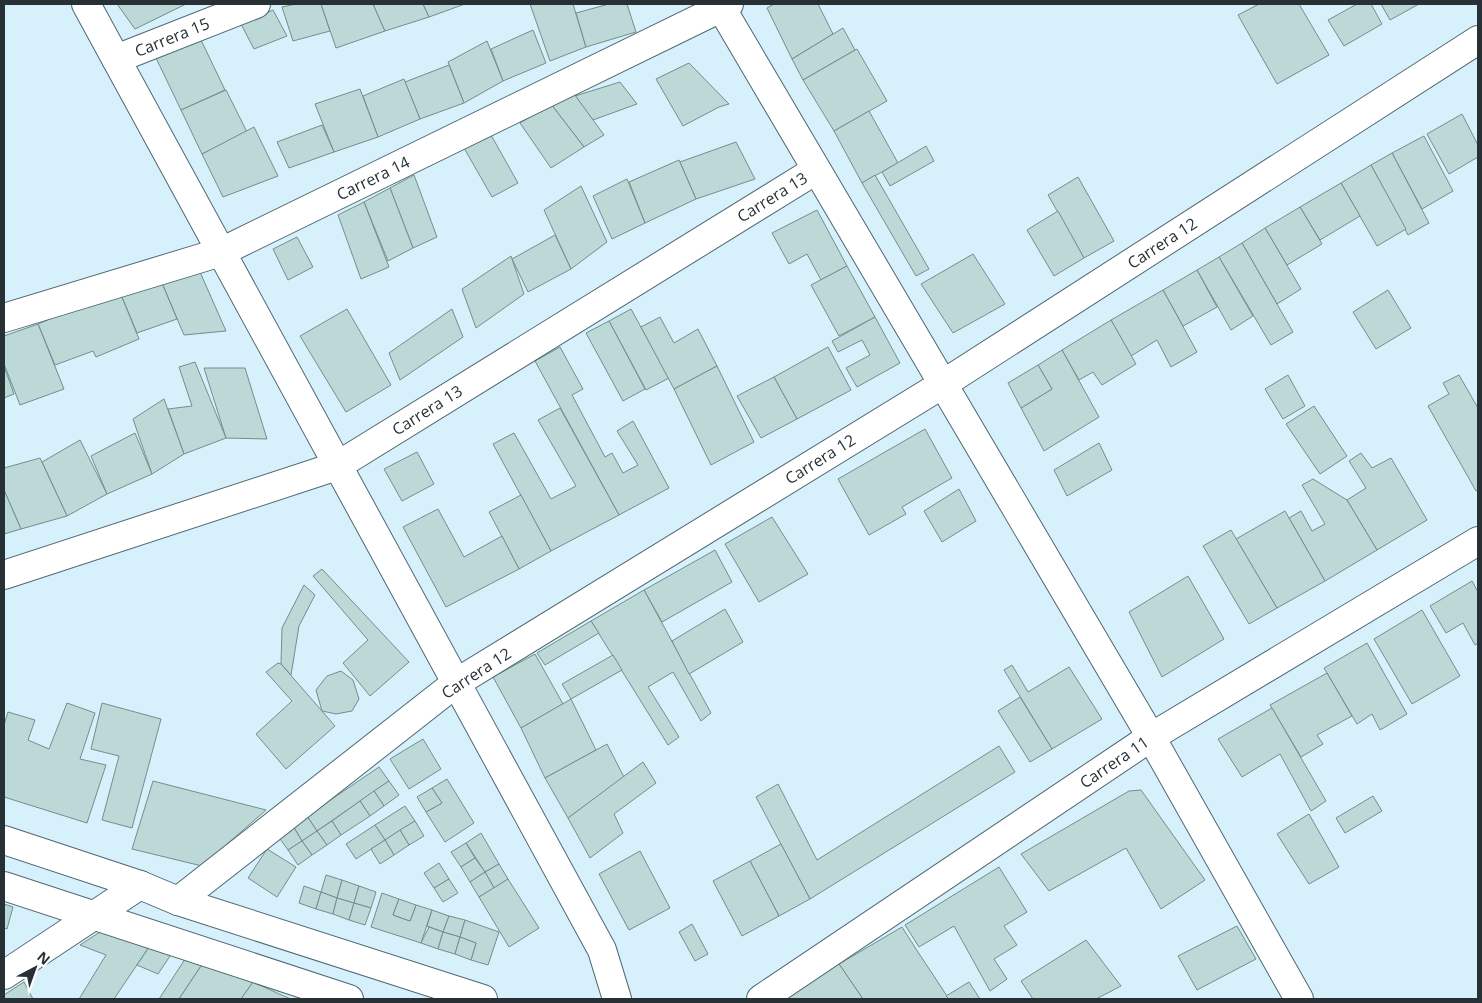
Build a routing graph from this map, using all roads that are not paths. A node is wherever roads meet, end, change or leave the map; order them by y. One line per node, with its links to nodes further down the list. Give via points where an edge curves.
1 (86, 4): 5 (street)
2 (256, 4): 5 (street, Carrera 15)
3 (723, 5): 6 (street); 7 (street, Carrera 14)
4 (1478, 40): 9 (street, Carrera 12)
5 (116, 59): 7 (street)
6 (816, 170): 9 (street); 10 (street, Carrera 13)
7 (221, 252): 8 (street, Carrera 14); 10 (street)
8 (4, 318)
9 (943, 384): 13 (street, Carrera 12); 14 (street)
10 (337, 466): 12 (street, Carrera 13); 13 (street)
11 (1478, 541): 14 (street, Carrera 11)
12 (4, 575)
13 (456, 683): 18 (street, Carrera 12); 23 (street, via 602,950)
14 (1151, 737): 24 (street, Carrera 11); 25 (street)
15 (4, 840): 16 (street)
16 (140, 885): 18 (street); 19 (street)
17 (4, 886): 19 (street)
18 (178, 901): 22 (street)
19 (95, 916): 20 (street); 21 (street)
20 (4, 975)
21 (349, 999)
22 (483, 999)
23 (617, 999)
24 (761, 999)
25 (1299, 999)

